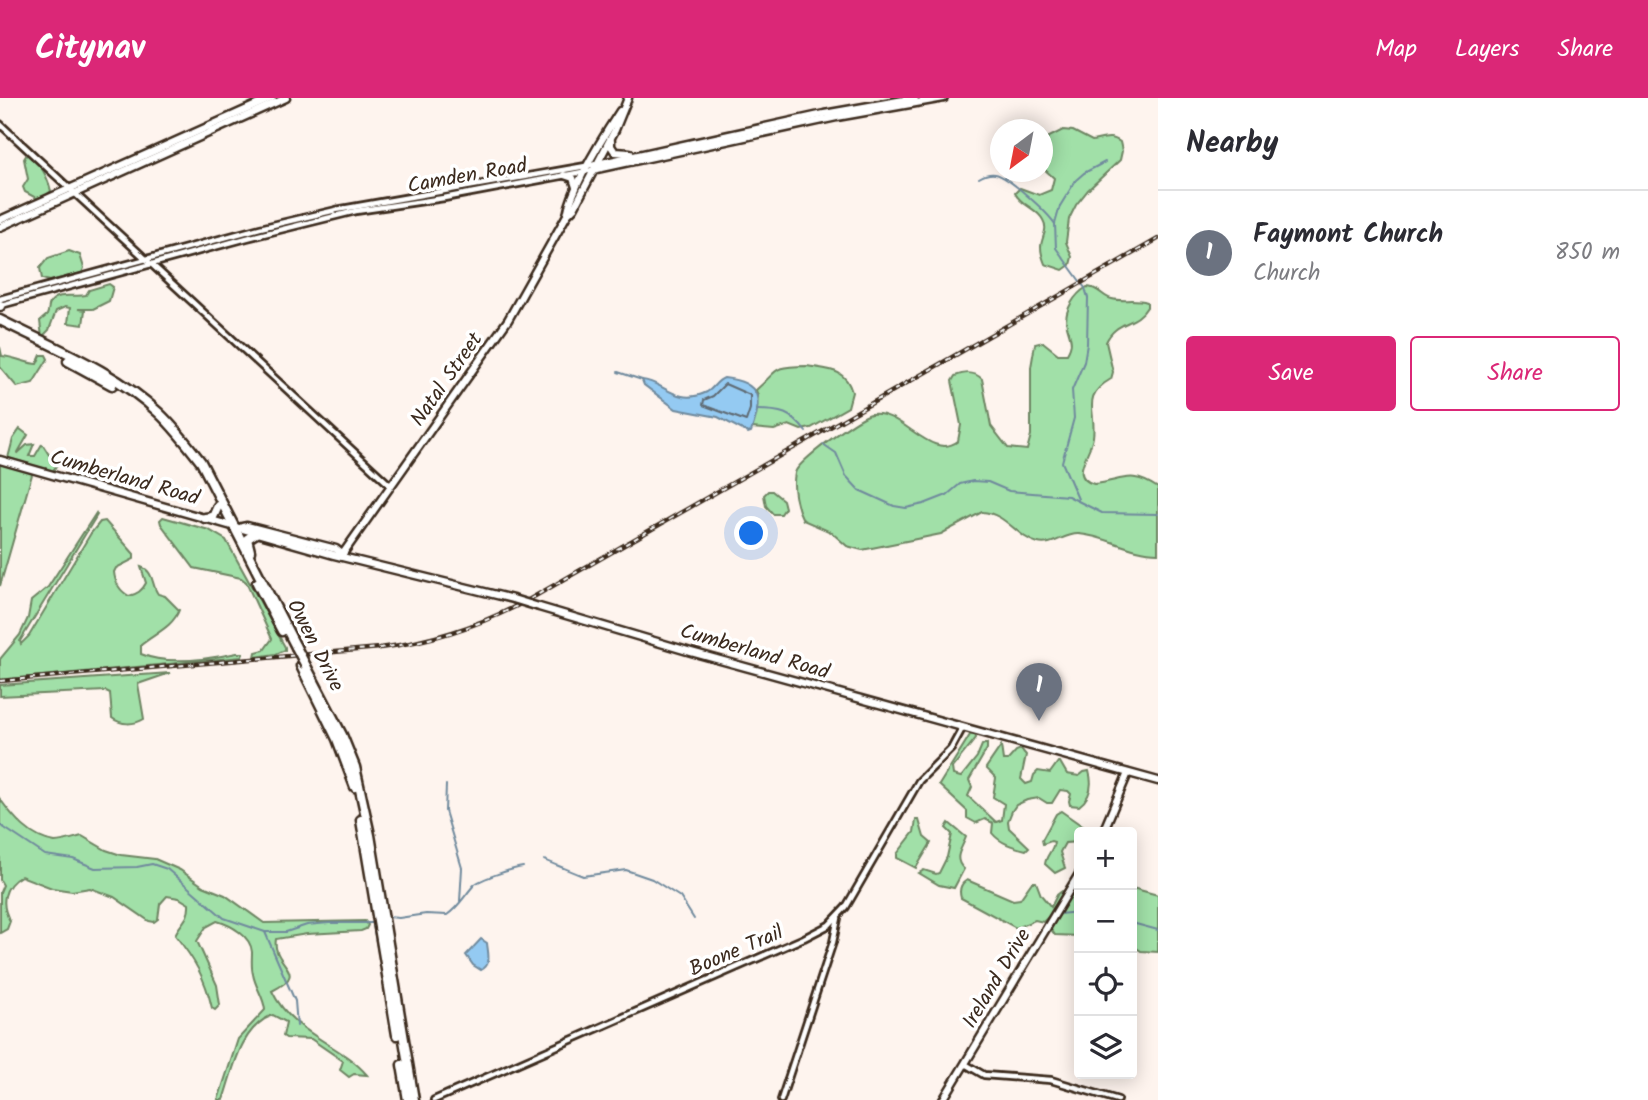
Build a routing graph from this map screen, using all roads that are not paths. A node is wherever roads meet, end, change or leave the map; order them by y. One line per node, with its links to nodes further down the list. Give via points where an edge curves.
1 (274, 98): 8 (main road)
2 (286, 98): 8 (main road)
3 (628, 98): 6 (main road)
4 (915, 98): 7 (main road, Camden Road)
5 (944, 98): 7 (main road, Camden Road)
6 (624, 107): 10 (main road); 12 (main road)
7 (826, 117): 11 (main road, Camden Road); 12 (main road, Camden Road)
8 (236, 118): 15 (main road); 15 (main road)
9 (0, 124): 15 (street)
10 (615, 130): 11 (main road, via 611,146 618,153); 12 (main road)
11 (660, 150): 12 (main road, Camden Road)
12 (591, 168): 13 (street, Camden Road); 14 (main road, Natal Street); 16 (main road, Natal Street); 19 (street, Camden Road, via 336,210)
13 (564, 175): 14 (main road, via 576,181); 19 (street, Camden Road, via 355,211)
14 (576, 190): 16 (main road, Natal Street)
15 (71, 192): 17 (main road); 18 (main road); 19 (street)
16 (566, 215): 25 (main road, Natal Street, via 508,320)
17 (0, 220)
18 (0, 227)
19 (148, 263): 20 (street, Camden Road); 21 (street, Camden Road); 25 (street)
20 (0, 299)
21 (0, 305)
22 (0, 322): 23 (highway, Owen Drive); 23 (highway, Owen Drive)
23 (104, 377): 26 (highway, Owen Drive, via 146,407 175,436); 28 (highway, Owen Drive, via 132,392 181,436 201,463)
24 (0, 460): 27 (main road, Cumberland Road)
25 (392, 486): 30 (main road, Natal Street)
26 (218, 506): 27 (highway, via 213,517); 28 (highway, Owen Drive)
27 (205, 517): 28 (main road, Cumberland Road)
28 (233, 525): 29 (main road, Cumberland Road); 30 (main road, Cumberland Road, via 336,549); 31 (highway, Owen Drive); 32 (highway, Owen Drive)
29 (256, 533): 30 (main road, Cumberland Road); 31 (highway, via 247,539)
30 (342, 555): 34 (main road, Cumberland Road, bridge)
31 (253, 564): 32 (highway, Owen Drive)
32 (293, 647): 33 (highway, Owen Drive, bridge)
33 (304, 666): 35 (highway, Owen Drive); 35 (highway, Owen Drive, via 342,735)
34 (963, 727): 36 (main road, Cumberland Road); 40 (street, Boone Trail, via 951,749 919,781)
35 (352, 769): 41 (highway, Owen Drive, via 362,799); 41 (highway, Owen Drive)
36 (1128, 773): 37 (main road, Cumberland Road); 38 (main road)
37 (1158, 781)
38 (1105, 827)
39 (1074, 882): 42 (main road, Ireland Drive)
40 (838, 917): 45 (street, Boone Trail, via 804,938); 46 (street)
41 (387, 957): 43 (highway, Owen Drive); 44 (highway, Owen Drive)
42 (964, 1063): 47 (main road, Ireland Drive); 48 (street, via 984,1075 1051,1080)
43 (408, 1100)
44 (414, 1100)
45 (434, 1100)
46 (781, 1100)
47 (943, 1100)
48 (1118, 1100)

